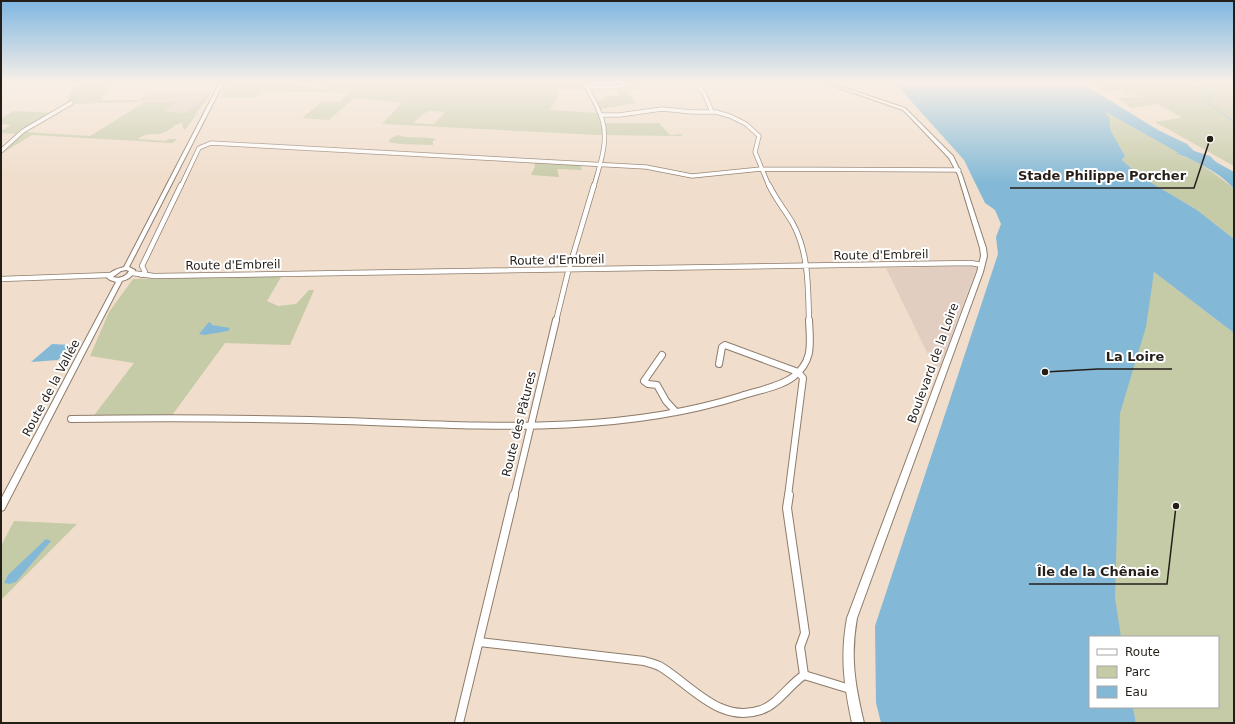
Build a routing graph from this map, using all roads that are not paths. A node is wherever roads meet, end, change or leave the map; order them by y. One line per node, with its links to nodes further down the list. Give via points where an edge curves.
1 (601, 115): 7 (street, Route des Pâtures, via 605,132)
2 (49, 116): 6 (street, via 23,131)
3 (204, 116): 12 (main road)
4 (727, 116): 8 (street, via 746,124 759,136 755,152)
5 (911, 116): 9 (main road, Boulevard de la Loire, via 947,152)
6 (1, 151)
7 (600, 164): 8 (street, via 646,166 692,176); 13 (street, Route des Pâtures); 16 (street, via 208,144 199,148 153,240 142,266 145,272)
8 (761, 169): 9 (street); 11 (street, via 775,198 798,233)
9 (958, 170): 10 (main road, Boulevard de la Loire, via 983,248)
10 (982, 265): 11 (street, Route d'Embreil, via 971,263); 28 (main road, Boulevard de la Loire, via 852,618 846,649)
11 (806, 266): 13 (street, Route d'Embreil); 21 (street, via 810,354)
12 (126, 268): 14 (main road, via 131,269); 15 (main road)
13 (568, 270): 16 (street, Route d'Embreil); 24 (street, Route des Pâtures)
14 (132, 274): 16 (street, Route d'Embreil); 18 (main road)
15 (111, 275): 17 (street); 18 (main road, via 112,279)
16 (141, 275)
17 (1, 279)
18 (120, 279): 25 (main road, Route de la Vallée)
19 (662, 355): 22 (street, via 644,381 657,385)
20 (719, 364): 21 (street, via 725,345)
21 (798, 372): 22 (street, via 792,378 770,387 706,407); 27 (street, via 803,378 787,508 805,633 800,647)
22 (676, 412): 24 (street, via 602,422)
23 (71, 419): 24 (street, via 294,420)
24 (530, 426): 26 (street, Route des Pâtures)
25 (1, 507)
26 (479, 642): 27 (street, via 660,666 706,705 723,715 746,716 763,709); 29 (street, Route des Pâtures)
27 (804, 675): 28 (street)
28 (850, 689): 30 (main road, Boulevard de la Loire)
29 (459, 723)
30 (858, 723)

